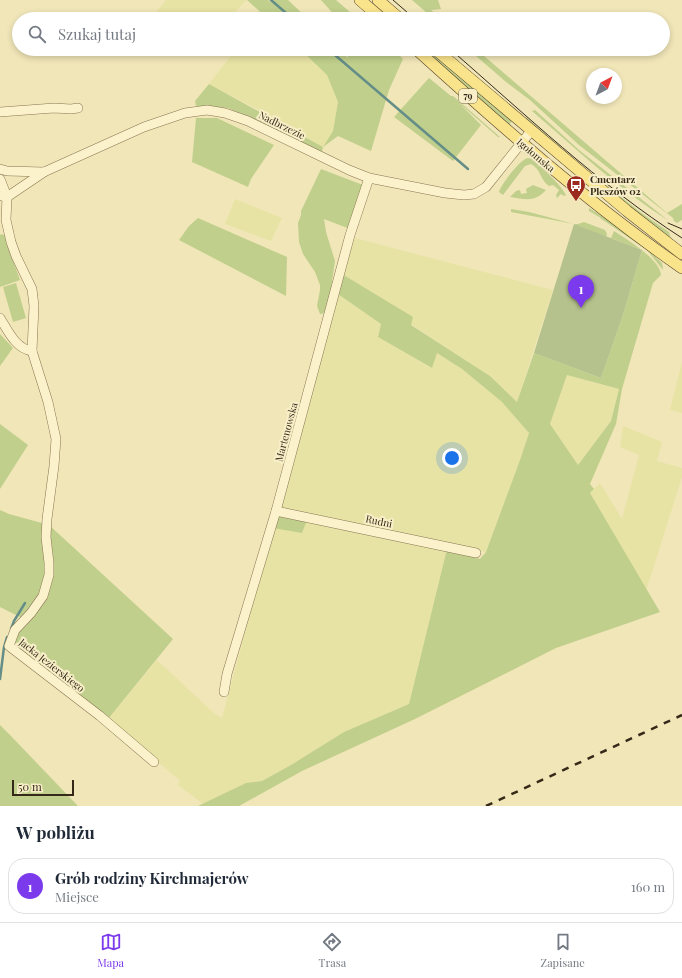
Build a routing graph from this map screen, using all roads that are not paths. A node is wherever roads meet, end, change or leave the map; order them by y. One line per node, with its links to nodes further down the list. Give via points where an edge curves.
1 (360, 0): 3 (main road)
2 (378, 0): 4 (main road)
3 (374, 12)
4 (392, 12)
5 (424, 56): 10 (main road, Igołomska / 79)
6 (443, 56): 9 (main road, Igołomska / 79)
7 (78, 108): 8 (street)
8 (0, 112)
9 (531, 131): 10 (street, Nadbrzezie); 16 (main road, Igołomska / 79)
10 (522, 143): 13 (street, Nadbrzezie, via 489,184 470,195 444,193); 17 (main road, Igołomska / 79, via 621,223)
11 (0, 169): 12 (street, Nadbrzezie)
12 (44, 172): 13 (street, Nadbrzezie, via 144,127 185,113 207,110 248,121); 15 (street)
13 (369, 178): 20 (street, Martenowska, via 350,235)
14 (0, 179): 15 (street)
15 (4, 196): 19 (street, via 11,242 32,289)
16 (682, 254)
17 (682, 268)
18 (0, 318): 19 (street, via 12,338 23,348)
19 (32, 351): 23 (street, Jacka Jezierskiego, via 48,402 56,439 46,537 49,569 43,596 15,630 9,646 100,716)
20 (276, 511): 21 (street, Rudni); 22 (street, Martenowska, via 227,674)
21 (476, 553)
22 (224, 692)
23 (154, 762)

